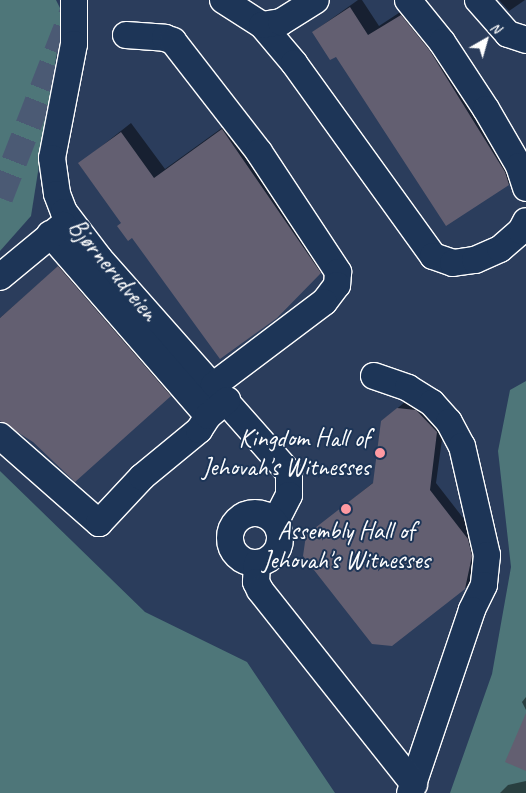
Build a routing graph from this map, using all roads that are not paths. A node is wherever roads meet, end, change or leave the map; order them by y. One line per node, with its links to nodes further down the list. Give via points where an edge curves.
1 (74, 0): 11 (lane, Bjørnerudveien, via 74,44 52,158)
2 (223, 0): 6 (lane)
3 (316, 0): 6 (lane, via 281,22)
4 (408, 0): 9 (lane, via 442,42 486,109 518,166)
5 (478, 0): 8 (lane, via 508,34)
6 (262, 25): 10 (lane, via 294,64 433,256 454,263 475,260 500,249 521,231)
7 (126, 36): 14 (lane, via 173,41 258,152 338,272 337,285 324,302)
8 (526, 40)
9 (526, 188)
10 (526, 221)
11 (60, 227): 12 (lane); 14 (lane, Bjørnerudveien, via 99,258)
12 (0, 277)
13 (374, 376): 18 (lane, via 408,388 432,403 449,422 462,446 487,555 484,586 472,610)
14 (216, 401): 15 (lane, via 199,430 142,477 99,523); 16 (lane, Bjørnerudveien, via 289,473 289,495)
15 (0, 436)
16 (275, 522): 17 (lane, via 280,538 277,550 269,559); 17 (lane, via 255,513 243,517 234,526 230,538 233,550 242,559)
17 (256, 563): 18 (lane, via 256,582 260,590)
18 (412, 788)

